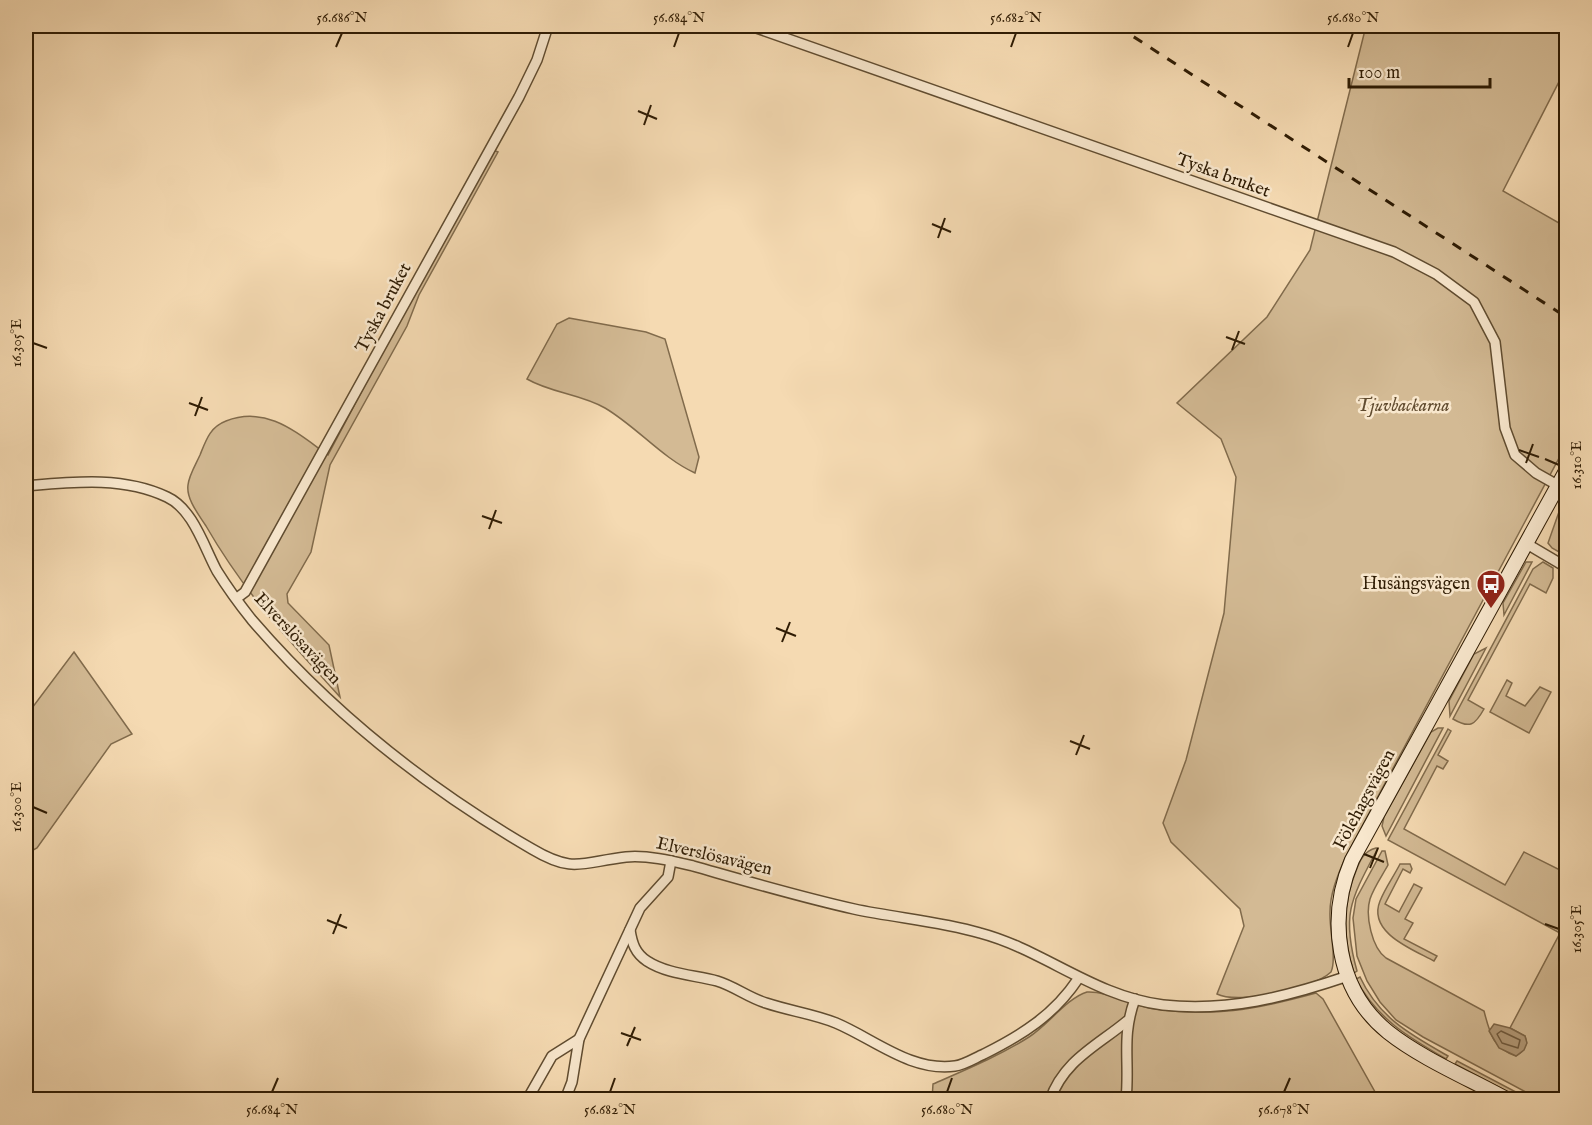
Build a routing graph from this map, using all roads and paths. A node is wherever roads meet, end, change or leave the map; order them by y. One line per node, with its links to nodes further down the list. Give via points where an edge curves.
1 (548, 26): 8 (street, Tyska bruket, via 519,97 319,461 245,592)
2 (751, 26): 5 (street, Tyska bruket, via 1394,252 1436,274 1474,302 1495,342 1505,428 1515,455)
3 (1566, 471): 5 (street, Fölehagsvägen)
4 (26, 486): 8 (street, Elverslösavägen, via 108,482 171,498 189,518 219,574)
5 (1559, 486): 6 (street, Fölehagsvägen)
6 (1527, 544): 7 (street); 11 (street, Fölehagsvägen, via 1347,871 1337,921)
7 (1566, 567)
8 (237, 598): 9 (street, Elverslösavägen, via 251,619 376,743 533,850 563,865 628,857)
9 (671, 861): 10 (street, via 668,877 640,908); 12 (street, Elverslösavägen, via 853,909 980,933 1012,944)
10 (630, 930): 12 (street, via 632,944 648,962 717,981 764,1003 830,1021 899,1056 924,1064 957,1066 1014,1039 1057,1006); 15 (street)
11 (1348, 976): 13 (street, Elverslösavägen, via 1266,1001 1218,1008 1162,1005); 20 (street, Fölehagsvägen, via 1365,1007 1391,1034)
12 (1078, 979): 13 (street, Elverslösavägen)
13 (1135, 999): 14 (street)
14 (1126, 1021): 18 (street, via 1077,1057 1065,1070); 19 (street)
15 (579, 1039): 16 (street, via 552,1056); 17 (street, via 572,1083)
16 (527, 1100)
17 (565, 1100)
18 (1050, 1100)
19 (1126, 1100)
20 (1508, 1100)

